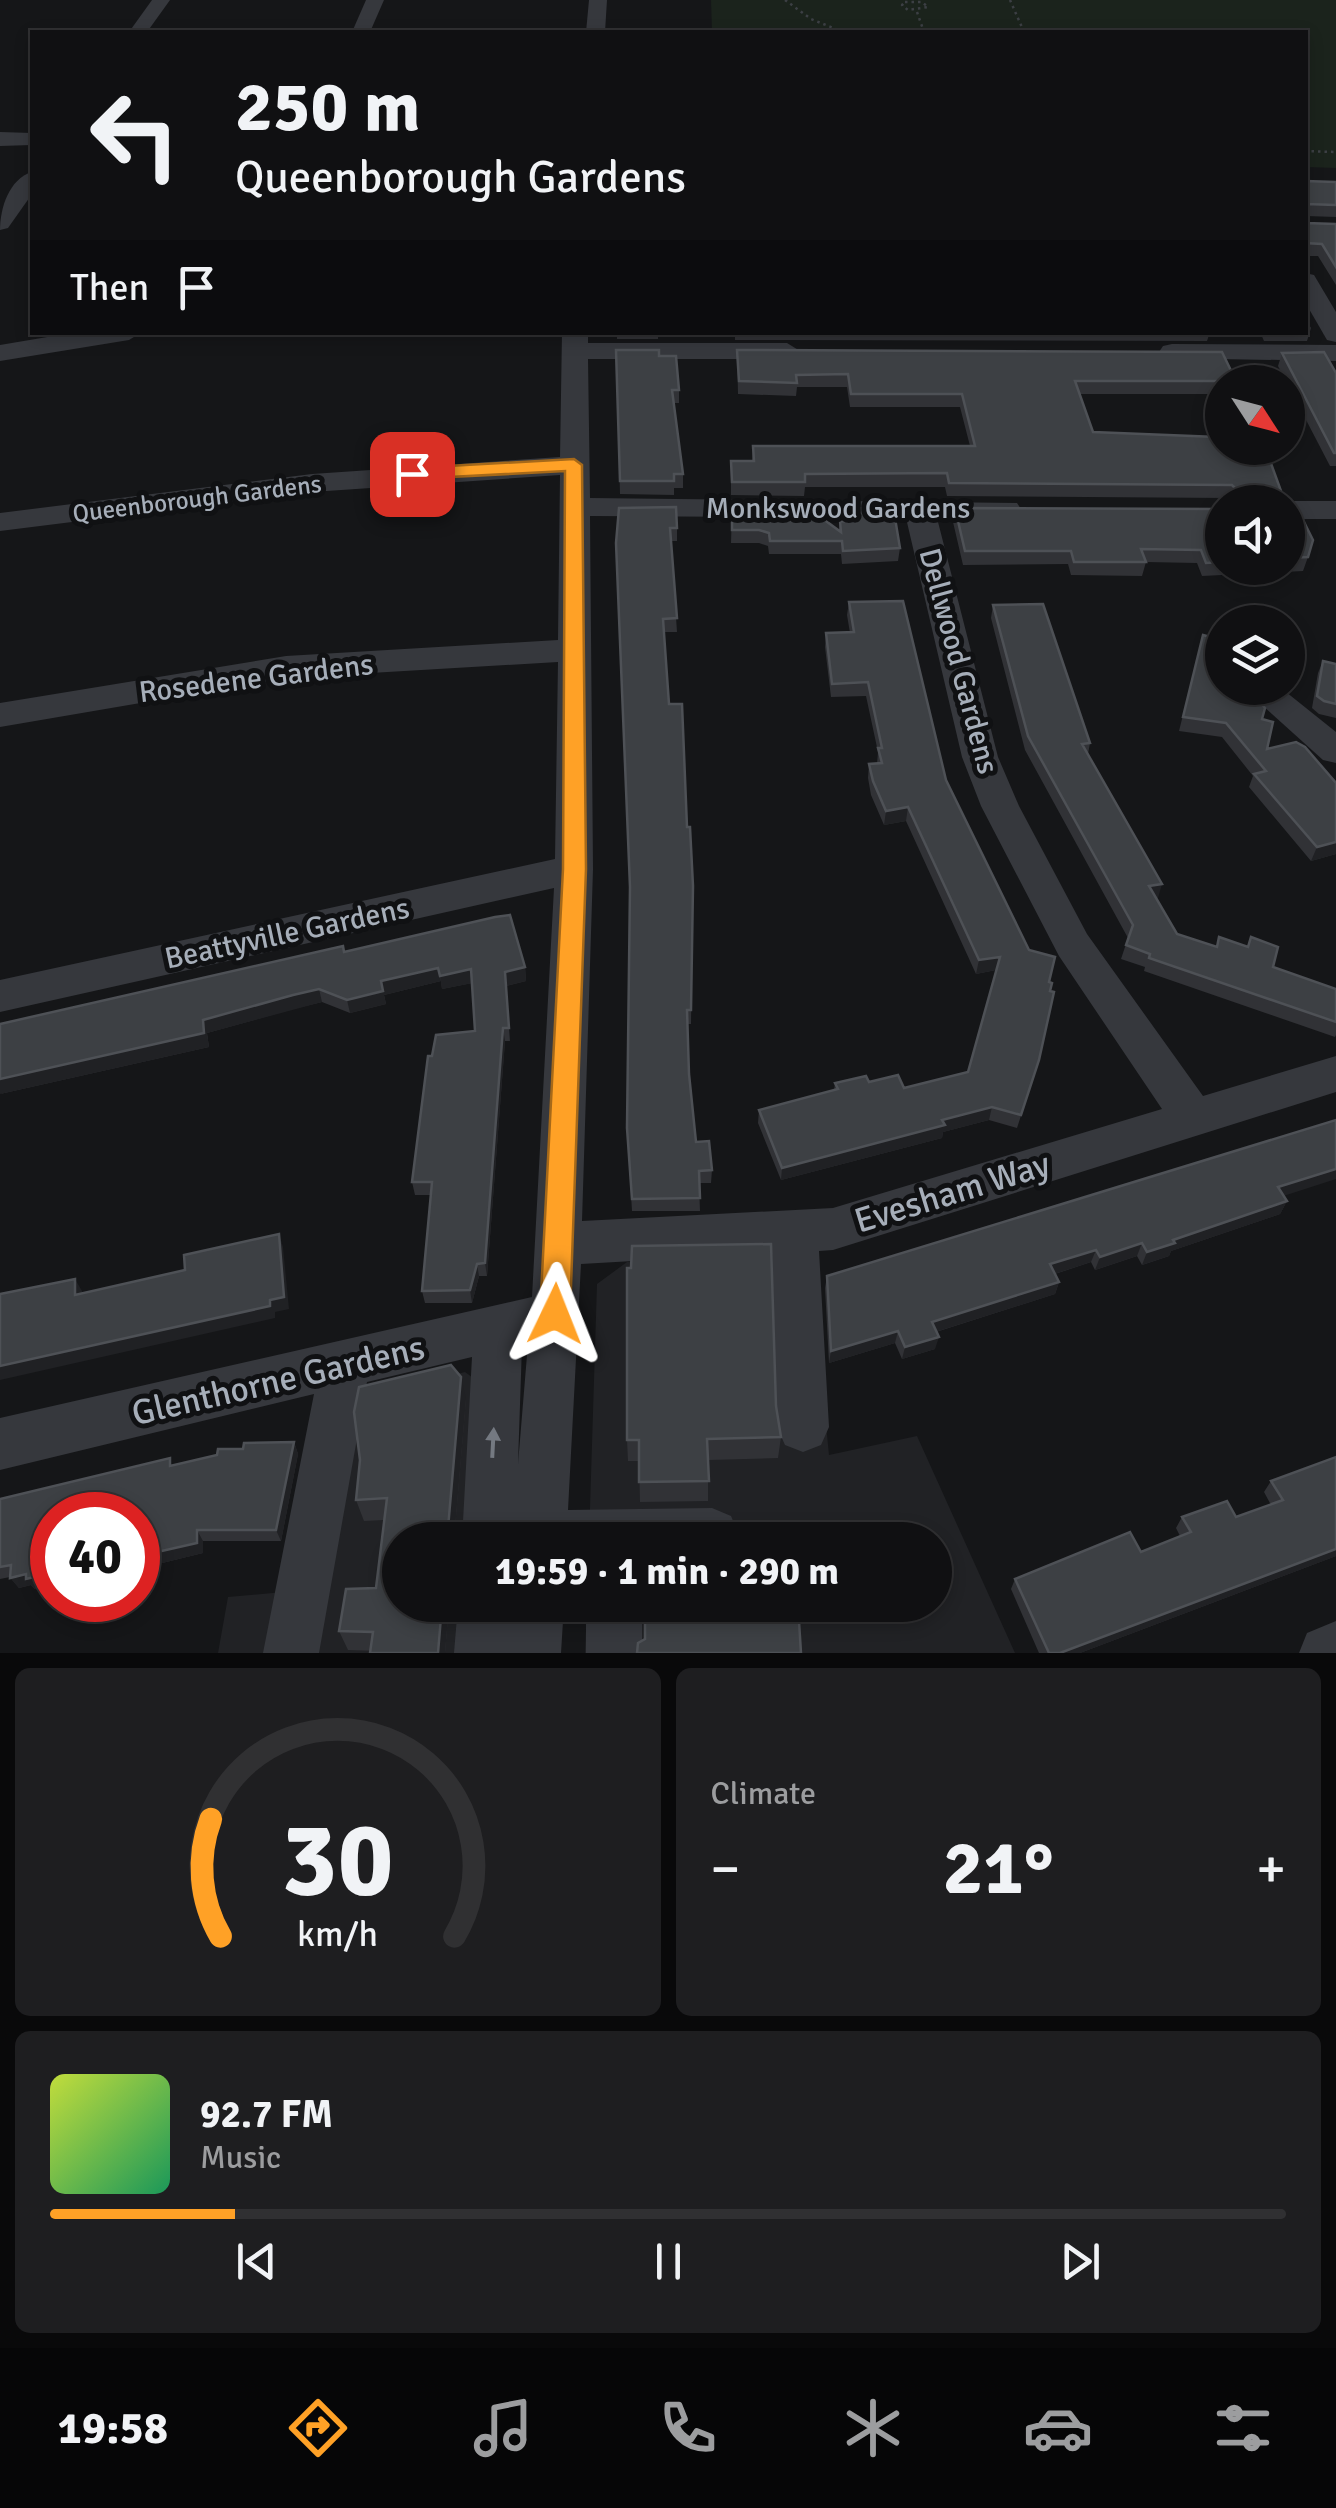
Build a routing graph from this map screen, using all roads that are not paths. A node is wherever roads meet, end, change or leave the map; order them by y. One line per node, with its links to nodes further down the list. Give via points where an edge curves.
1 (161, 0): 4 (street)
2 (374, 0): 5 (street)
3 (598, 0): 6 (street)
4 (139, 30)
5 (361, 30)
6 (596, 30)
7 (0, 139): 8 (street)
8 (30, 140)
9 (30, 182): 10 (street)
10 (0, 223)
11 (1308, 285): 12 (street)
12 (1336, 334)
13 (111, 335): 17 (street)
14 (575, 342): 15 (street); 19 (street)
15 (809, 351)
16 (1141, 352): 18 (street)
17 (0, 353)
18 (1336, 353)
19 (574, 465): 20 (street); 25 (street, Queenborough Gardens, via 312,482)
20 (573, 507): 21 (street, Monkswood Gardens); 26 (street)
21 (919, 508): 22 (street, Monkswood Gardens); 33 (street, Dellwood Gardens, via 980,757 1000,806 1073,945)
22 (1033, 509)
23 (1305, 510): 24 (street)
24 (1336, 510)
25 (0, 522)
26 (574, 650): 28 (street, Rosedene Gardens, via 286,668); 30 (street)
27 (1281, 705): 29 (street)
28 (0, 715)
29 (1336, 751)
30 (574, 869): 31 (street, Beattyville Gardens); 35 (street)
31 (0, 996)
32 (1336, 1074): 33 (street, Evesham Way)
33 (1193, 1118): 34 (street, Evesham Way, via 832,1229)
34 (794, 1234): 35 (street, Evesham Way); 39 (street)
35 (557, 1244): 36 (street)
36 (555, 1314): 37 (street, Glenthorne Gardens); 42 (street)
37 (498, 1328): 38 (street, Glenthorne Gardens); 41 (street, one-way to 37)
38 (345, 1365): 40 (street, Glenthorne Gardens); 47 (street)
39 (803, 1428)
40 (0, 1444)
41 (520, 1522)
42 (525, 1522)
43 (485, 1622): 48 (street)
44 (535, 1622): 49 (street)
45 (614, 1622): 50 (street)
46 (1336, 1650): 51 (street)
47 (292, 1653)
48 (482, 1653)
49 (533, 1653)
50 (614, 1653)
51 (1327, 1653)

